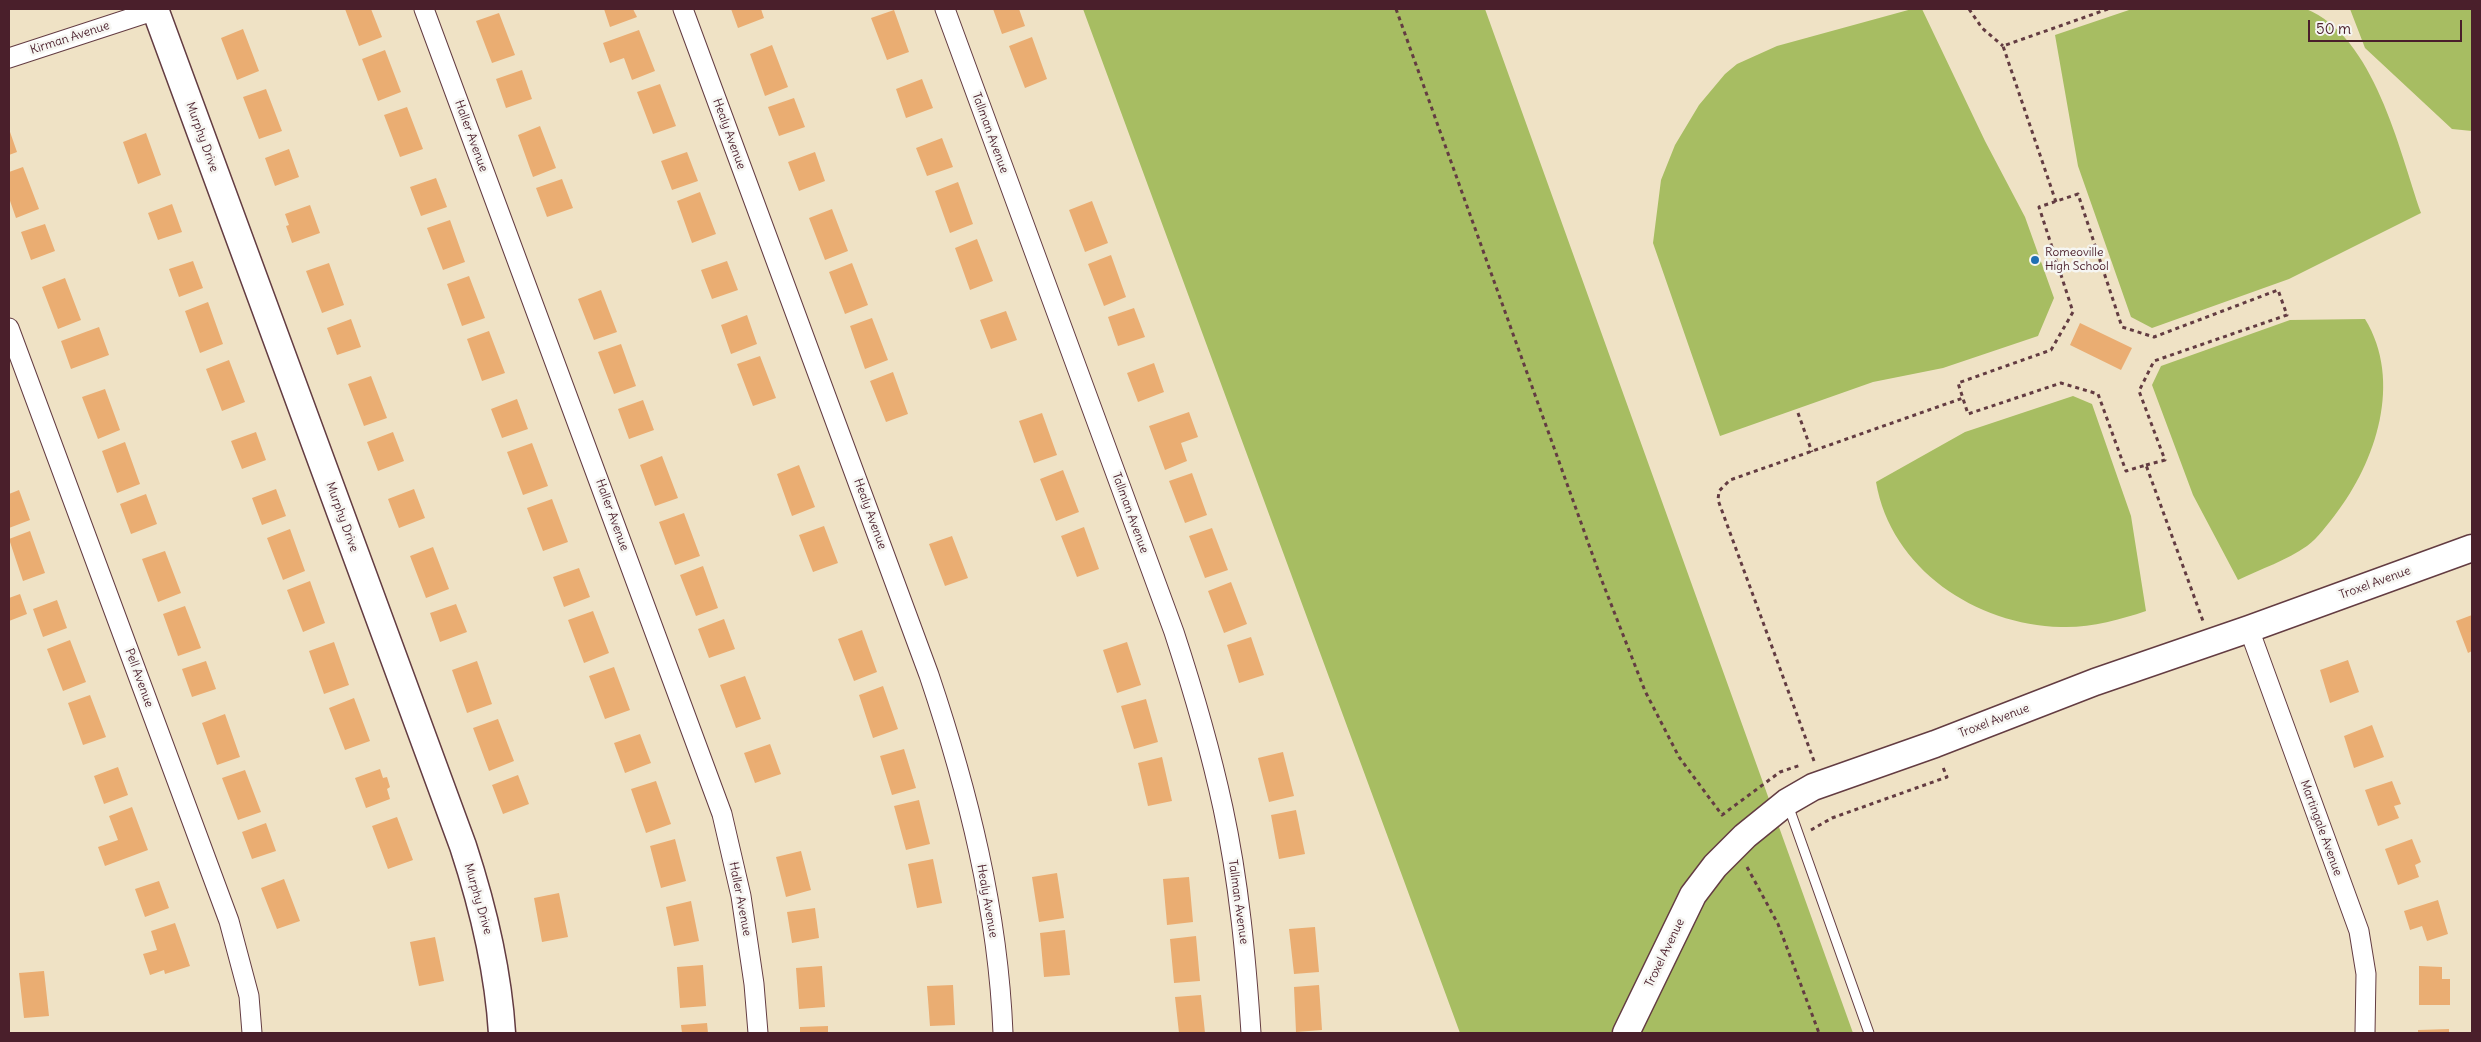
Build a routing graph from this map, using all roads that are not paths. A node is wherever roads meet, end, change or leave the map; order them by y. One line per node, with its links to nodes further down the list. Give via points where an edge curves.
1 (156, 9): 5 (street, Kirman Avenue); 11 (street, Murphy Drive, via 463,846 487,926)
2 (424, 9): 12 (street, Haller Avenue, via 722,814 741,896)
3 (683, 9): 13 (street, Healy Avenue, via 950,738 974,828 992,918)
4 (945, 9): 14 (street, Tallman Avenue, via 1191,683 1223,807 1246,959)
5 (9, 58)
6 (9, 328): 10 (street, Pell Avenue, via 229,921 249,996)
7 (2472, 548): 8 (street, Troxel Avenue)
8 (2249, 629): 9 (street, Troxel Avenue, via 2095,682 1813,787); 17 (street, Martingale Avenue, via 2359,931 2366,974)
9 (1787, 802): 15 (street, Troxel Avenue, via 1745,836 1715,866 1693,895); 16 (lane)
10 (252, 1033)
11 (502, 1033)
12 (758, 1033)
13 (1003, 1033)
14 (1251, 1033)
15 (1626, 1033)
16 (1869, 1033)
17 (2365, 1033)

